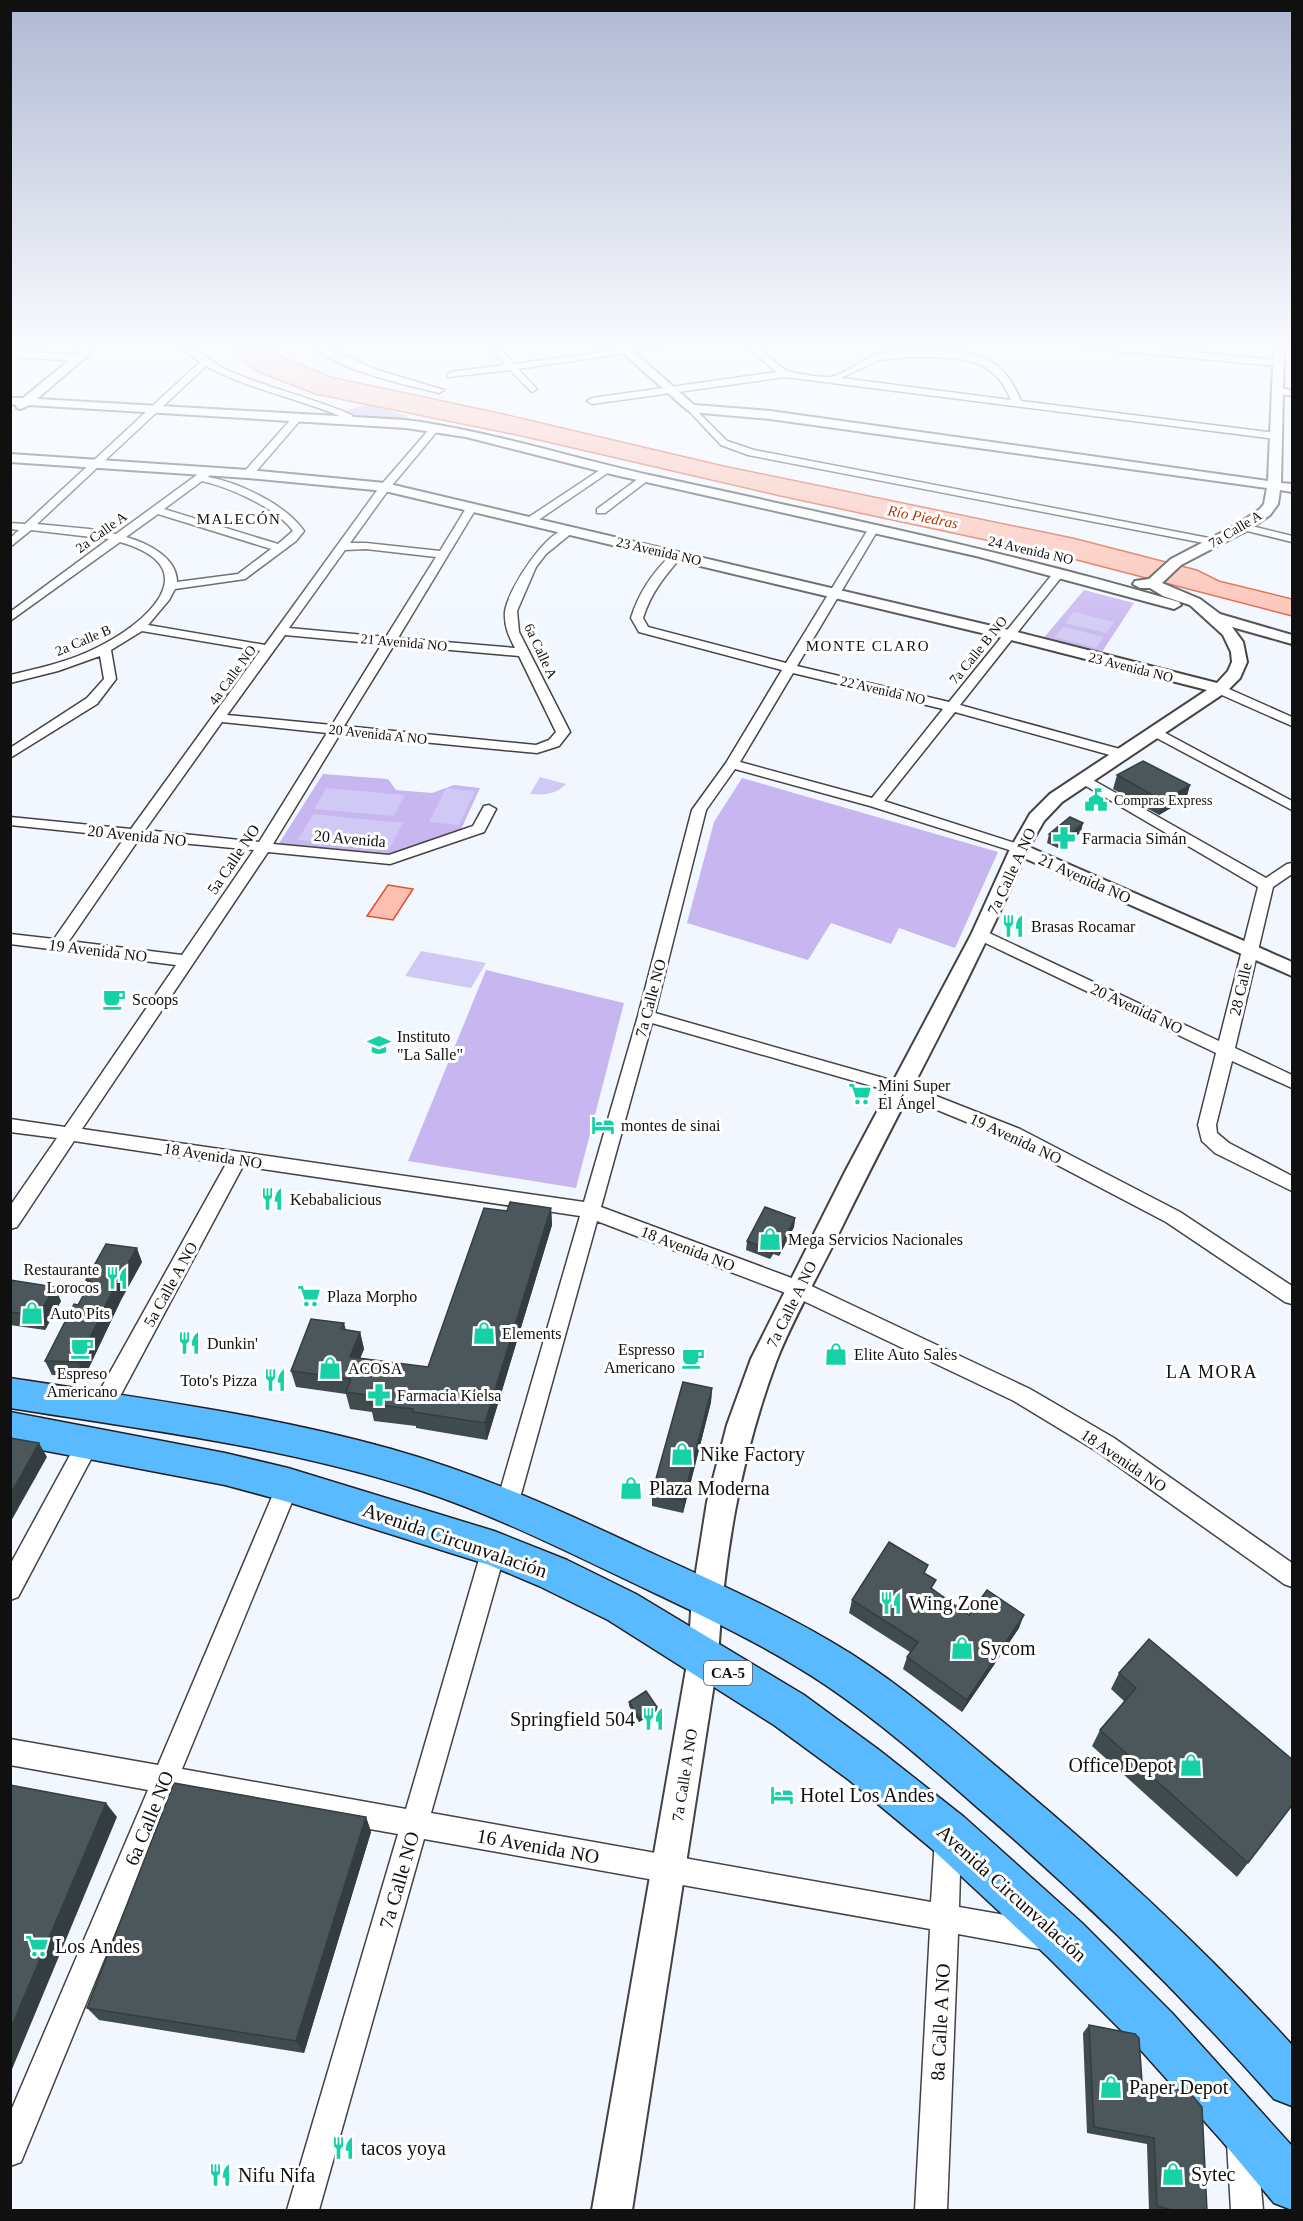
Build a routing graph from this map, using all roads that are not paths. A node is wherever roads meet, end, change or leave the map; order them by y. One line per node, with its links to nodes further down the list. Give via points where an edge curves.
1 (115, 448): 9 (street)
2 (271, 448): 11 (street)
3 (418, 448): 15 (street, 4a Calle NO)
4 (518, 448): 10 (street, 24 Avenida NO)
5 (737, 448): 28 (street)
6 (1012, 448): 14 (street)
7 (1276, 448): 14 (street, 7a Calle A)
8 (10, 458): 9 (street, 23 Avenida NO)
9 (97, 464): 12 (street, 23 Avenida NO); 23 (street)
10 (607, 470): 13 (street, 24 Avenida NO); 20 (street)
11 (248, 474): 12 (street, 23 Avenida NO); 15 (street, 23 Avenida NO)
12 (205, 475): 18 (street, 2a Calle A); 31 (street, via 247,491 294,524 298,531)
13 (646, 478): 19 (street); 24 (street, 24 Avenida NO)
14 (1274, 484): 16 (street); 22 (street, 7a Calle A, via 1271,504)
15 (385, 487): 17 (street, 23 Avenida NO); 30 (street, 4a Calle NO)
16 (1293, 488)
17 (472, 507): 20 (street, 23 Avenida NO); 32 (street, 5a Calle NO)
18 (156, 510): 26 (street, 2a Calle A); 31 (street, via 250,542)
19 (601, 511)
20 (530, 521): 25 (street, 23 Avenida NO)
21 (10, 526): 23 (street)
22 (1243, 527): 27 (street); 28 (street, 7a Calle A)
23 (28, 528): 26 (street); 29 (street)
24 (874, 528): 34 (street, 24 Avenida NO); 38 (street, 7a Calle NO)
25 (568, 530): 33 (street, 23 Avenida NO); 48 (street, 6a Calle A, via 536,559 511,611 513,632)
26 (117, 538): 37 (street, via 160,558 172,572); 39 (street, 2a Calle A)
27 (1293, 539)
28 (1214, 542): 36 (street, 7a Calle A, via 1176,562)
29 (10, 544)
30 (344, 544): 32 (street); 42 (street, 4a Calle NO)
31 (280, 548): 37 (street, via 236,579)
32 (441, 554): 45 (street, 5a Calle NO)
33 (676, 556): 38 (street, 23 Avenida NO); 49 (street, 22 Avenida NO, via 650,585 642,602 637,618 643,629)
34 (1059, 573): 35 (street, 24 Avenida NO); 43 (street, 7a Calle B NO)
35 (1095, 581): 36 (street); 40 (street, 24 Avenida NO)
36 (1154, 582): 40 (street, 7a Calle A NO, via 1164,591 1194,601)
37 (172, 586): 41 (street, 2a Calle B)
38 (836, 594): 43 (street, 23 Avenida NO); 49 (street, 7a Calle NO)
39 (10, 618)
40 (1219, 619): 44 (street, 24 Avenida NO); 51 (street, 7a Calle A NO, via 1239,654 1237,671)
41 (140, 627): 46 (street); 47 (street, 2a Calle B)
42 (282, 631): 45 (street, 21 Avenida NO); 46 (street, 4a Calle NO)
43 (1009, 635): 51 (street, 23 Avenida NO); 52 (street, 7a Calle B NO)
44 (1293, 640)
45 (390, 641): 48 (street, 21 Avenida NO); 55 (street, 5a Calle NO)
46 (268, 649): 53 (street, 4a Calle NO)
47 (105, 650): 50 (street, 2a Calle B, via 42,672); 58 (street, via 110,679 103,690)
48 (525, 653): 59 (street, 6a Calle A, via 564,732 554,743)
49 (790, 668): 52 (street, 22 Avenida NO); 62 (street, 7a Calle NO)
50 (10, 678)
51 (1220, 689): 54 (street, 23 Avenida NO); 56 (street, 7a Calle A NO)
52 (952, 707): 61 (street, 22 Avenida NO); 64 (street, 7a Calle B NO)
53 (219, 718): 55 (street, 20 Avenida A NO); 68 (street, 4a Calle NO)
54 (1293, 722)
55 (337, 730): 59 (street, 20 Avenida A NO); 69 (street, 5a Calle NO)
56 (1156, 732): 61 (street, 7a Calle A NO); 65 (street)
57 (10, 741): 58 (street)
58 (25, 745): 60 (street)
59 (537, 749)
60 (10, 754)
61 (1122, 754): 63 (street, 7a Calle A NO)
62 (732, 764): 64 (street, 21 Avenida NO); 79 (street, 7a Calle NO, via 699,810)
63 (1084, 779): 70 (street, 7a Calle A NO, via 1036,818); 72 (street)
64 (875, 802): 70 (street, 21 Avenida NO)
65 (1293, 806)
66 (489, 809): 69 (street, 20 Avenida, via 479,829 390,860)
67 (10, 821): 68 (street, 20 Avenida NO)
68 (135, 834): 69 (street, 20 Avenida NO); 75 (street, 4a Calle NO)
69 (263, 848): 77 (street, 5a Calle NO)
70 (1019, 849): 73 (street, 7a Calle A NO); 76 (street, 21 Avenida NO)
71 (1293, 867): 72 (street)
72 (1266, 885): 76 (street, 28 Calle)
73 (981, 935): 80 (street, 20 Avenida NO); 82 (street, 7a Calle A NO)
74 (10, 939): 75 (street, 19 Avenida NO)
75 (58, 945): 77 (street, 19 Avenida NO)
76 (1249, 951): 78 (street, 21 Avenida NO); 80 (street, 28 Calle)
77 (186, 961): 84 (street, 5a Calle NO)
78 (1293, 969)
79 (646, 1016): 82 (street, 19 Avenida NO); 87 (street, 7a Calle NO)
80 (1226, 1049): 81 (street, 20 Avenida NO); 86 (street, 28 Calle, via 1207,1125 1208,1136 1222,1148)
81 (1293, 1082)
82 (902, 1089): 89 (street, 7a Calle A NO); 90 (street, 19 Avenida NO, via 1014,1134 1173,1217)
83 (10, 1125): 84 (street, 18 Avenida NO)
84 (69, 1133): 85 (street, 18 Avenida NO); 88 (street, 5a Calle NO)
85 (237, 1159): 87 (street, 18 Avenida NO); 92 (street, 5a Calle A NO)
86 (1293, 1184)
87 (589, 1210): 89 (street, 18 Avenida NO); 95 (street, 7a Calle NO)
88 (10, 1222)
89 (798, 1289): 97 (street, 18 Avenida NO, via 1022,1395 1106,1445); 99 (street, 7a Calle A NO, via 764,1359 741,1425 721,1502)
90 (1293, 1296)
91 (10, 1393): 92 (highway, Avenida Circunvalación / CA-5)
92 (95, 1425): 93 (highway, Avenida Circunvalación / CA-5); 94 (highway, Avenida Circunvalación / CA-5, via 225,1469); 95 (highway, Avenida Circunvalación / CA-5, via 216,1426 388,1465); 98 (street, 5a Calle A NO)
93 (10, 1428)
94 (288, 1485): 96 (highway, Avenida Circunvalación / CA-5, via 448,1535); 102 (street, 6a Calle NO)
95 (507, 1505): 99 (highway, Avenida Circunvalación / CA-5)
96 (493, 1554): 100 (highway, Avenida Circunvalación / CA-5, via 553,1573 622,1608); 103 (street, 7a Calle NO)
97 (1293, 1576)
98 (10, 1589)
99 (707, 1597): 100 (street, 7a Calle A NO); 108 (highway, Avenida Circunvalación / CA-5, via 819,1657 890,1706 1120,1904 1234,2015)
100 (703, 1658): 104 (highway, Avenida Circunvalación / CA-5, via 789,1710); 105 (street, 7a Calle A NO)
101 (10, 1752): 102 (street, 16 Avenida NO)
102 (164, 1781): 103 (street, 16 Avenida NO); 110 (street, 6a Calle NO)
103 (414, 1825): 105 (street, 16 Avenida NO); 112 (street, 7a Calle NO)
104 (948, 1833): 106 (street, 8a Calle A NO); 107 (highway, Avenida Circunvalación / CA-5)
105 (668, 1869): 106 (street, 16 Avenida NO); 113 (street, 7a Calle A NO)
106 (944, 1917): 107 (street, 16 Avenida NO); 114 (street, 8a Calle A NO)
107 (1065, 1940): 109 (highway, Avenida Circunvalación / CA-5)
108 (1293, 2081)
109 (1240, 2123): 111 (highway, Avenida Circunvalación / CA-5); 115 (street)
110 (10, 2151)
111 (1293, 2185)
112 (303, 2211)
113 (612, 2211)
114 (931, 2211)
115 (1247, 2211)

